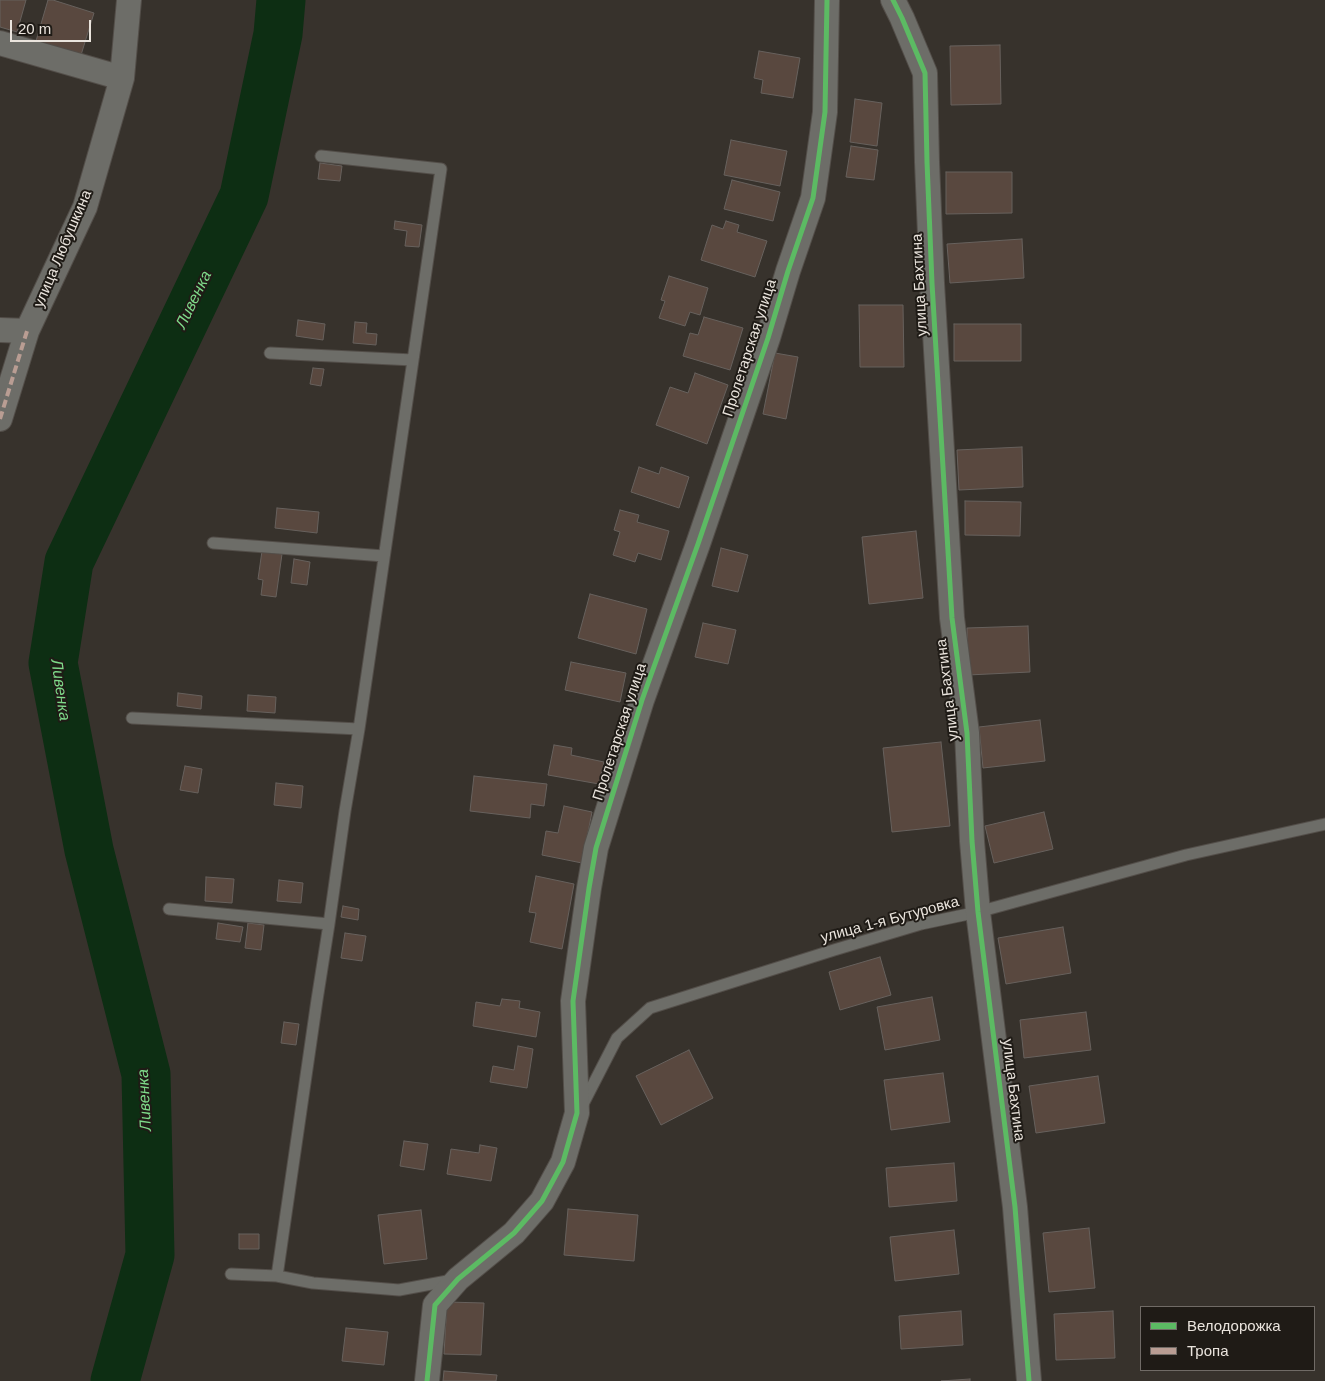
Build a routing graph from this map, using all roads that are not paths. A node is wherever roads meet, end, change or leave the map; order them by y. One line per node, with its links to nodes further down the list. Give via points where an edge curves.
1 (129, 0): 5 (street, улица Любушкина)
2 (827, 0): 20 (street, Пролетарская улица, via 826,112 813,198 698,544 642,700 596,848 573,1001)
3 (893, 0): 18 (street, улица Бахтина, via 926,73 932,283 952,618 967,733)
4 (0, 43): 5 (street)
5 (122, 78): 8 (street, улица Любушкина, via 85,207)
6 (321, 156): 10 (lane, via 441,169)
7 (0, 330): 8 (street)
8 (28, 331): 11 (street, улица Любушкина)
9 (270, 353): 10 (lane)
10 (413, 360): 13 (lane)
11 (0, 419)
12 (213, 542): 13 (lane)
13 (384, 556): 15 (lane)
14 (132, 718): 15 (lane)
15 (359, 728): 19 (lane)
16 (1325, 824): 18 (lane, улица 1-я Бутуровка, via 1186,854)
17 (169, 908): 19 (lane)
18 (978, 912): 20 (lane, улица 1-я Бутуровка, via 912,927 650,1008 616,1038); 25 (street, улица Бахтина, via 1015,1208)
19 (329, 924): 22 (lane)
20 (577, 1114): 23 (street, Пролетарская улица, via 563,1162 542,1201 514,1233)
21 (231, 1274): 22 (lane)
22 (277, 1276): 23 (lane, via 313,1283 399,1290)
23 (458, 1279): 24 (street, Пролетарская улица, via 435,1305)
24 (428, 1381)
25 (1029, 1381)

